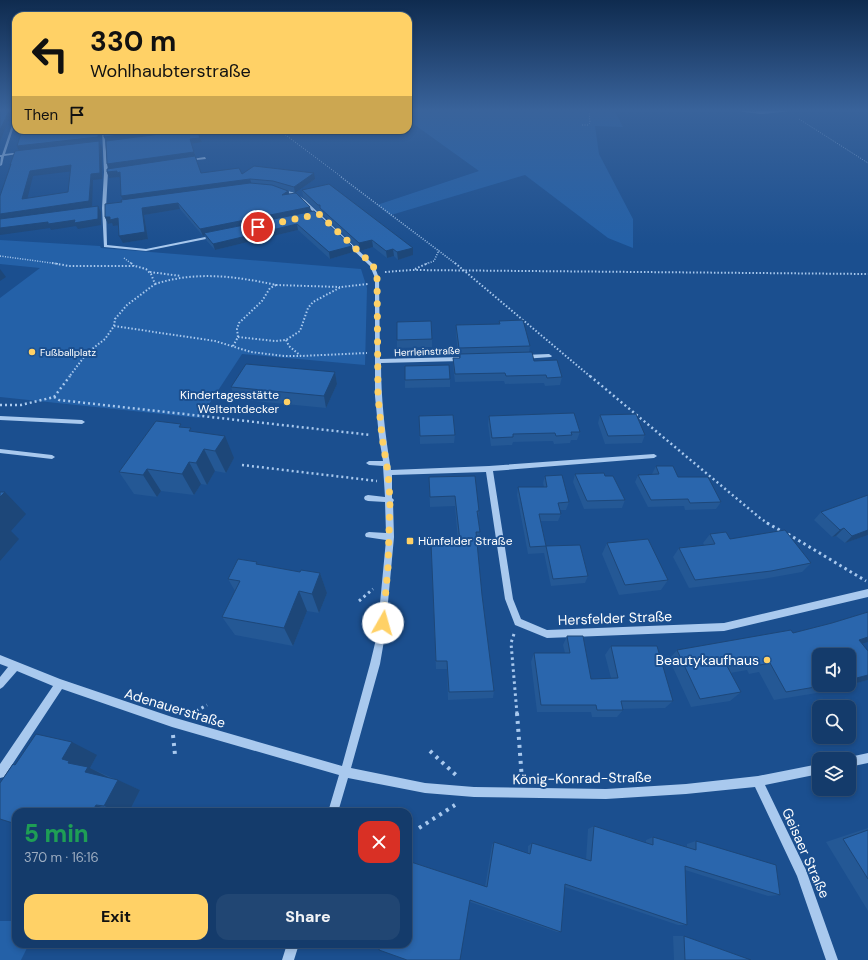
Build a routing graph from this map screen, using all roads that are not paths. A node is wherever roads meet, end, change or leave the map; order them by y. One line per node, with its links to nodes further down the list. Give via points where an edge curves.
1 (12, 155): 3 (street)
2 (104, 155): 8 (street)
3 (2, 156): 6 (street)
4 (205, 158): 5 (street)
5 (182, 161)
6 (0, 165)
7 (114, 170): 8 (street)
8 (106, 172): 11 (street)
9 (274, 189): 13 (street, via 299,196)
10 (112, 206): 11 (street)
11 (104, 208): 12 (street); 15 (street, via 105,246 146,250)
12 (97, 209)
13 (319, 214): 14 (street); 19 (street, via 372,264 377,273)
14 (311, 216)
15 (220, 235)
16 (549, 356): 17 (street)
17 (518, 357)
18 (471, 358): 19 (street, Herrleinstraße)
19 (377, 361): 26 (street, via 378,396)
20 (0, 418): 21 (street)
21 (82, 422)
22 (0, 451): 24 (street)
23 (654, 456): 27 (street)
24 (52, 457)
25 (369, 462): 26 (street)
26 (387, 464): 28 (street)
27 (490, 469): 28 (street); 33 (street, Hersfelder Straße, via 509,599 518,622 547,634 724,627)
28 (388, 473): 30 (street)
29 (368, 498): 30 (street)
30 (390, 500): 32 (street)
31 (369, 535): 32 (street)
32 (390, 537): 41 (street, via 381,635)
33 (868, 593)
34 (0, 659): 35 (street, Adenauerstraße)
35 (15, 666): 36 (street); 37 (street, Adenauerstraße)
36 (0, 684)
37 (60, 684): 41 (street, Adenauerstraße, via 172,722); 42 (street)
38 (868, 758): 39 (street)
39 (856, 761)
40 (812, 769): 43 (street, König-Konrad-Straße)
41 (345, 772): 43 (street, König-Konrad-Straße, via 425,788 523,794 606,794); 44 (street)
42 (0, 773)
43 (758, 781): 47 (street, Geisaer Straße, via 802,874)
44 (334, 808)
45 (292, 948): 46 (street)
46 (288, 960)
47 (832, 960)

